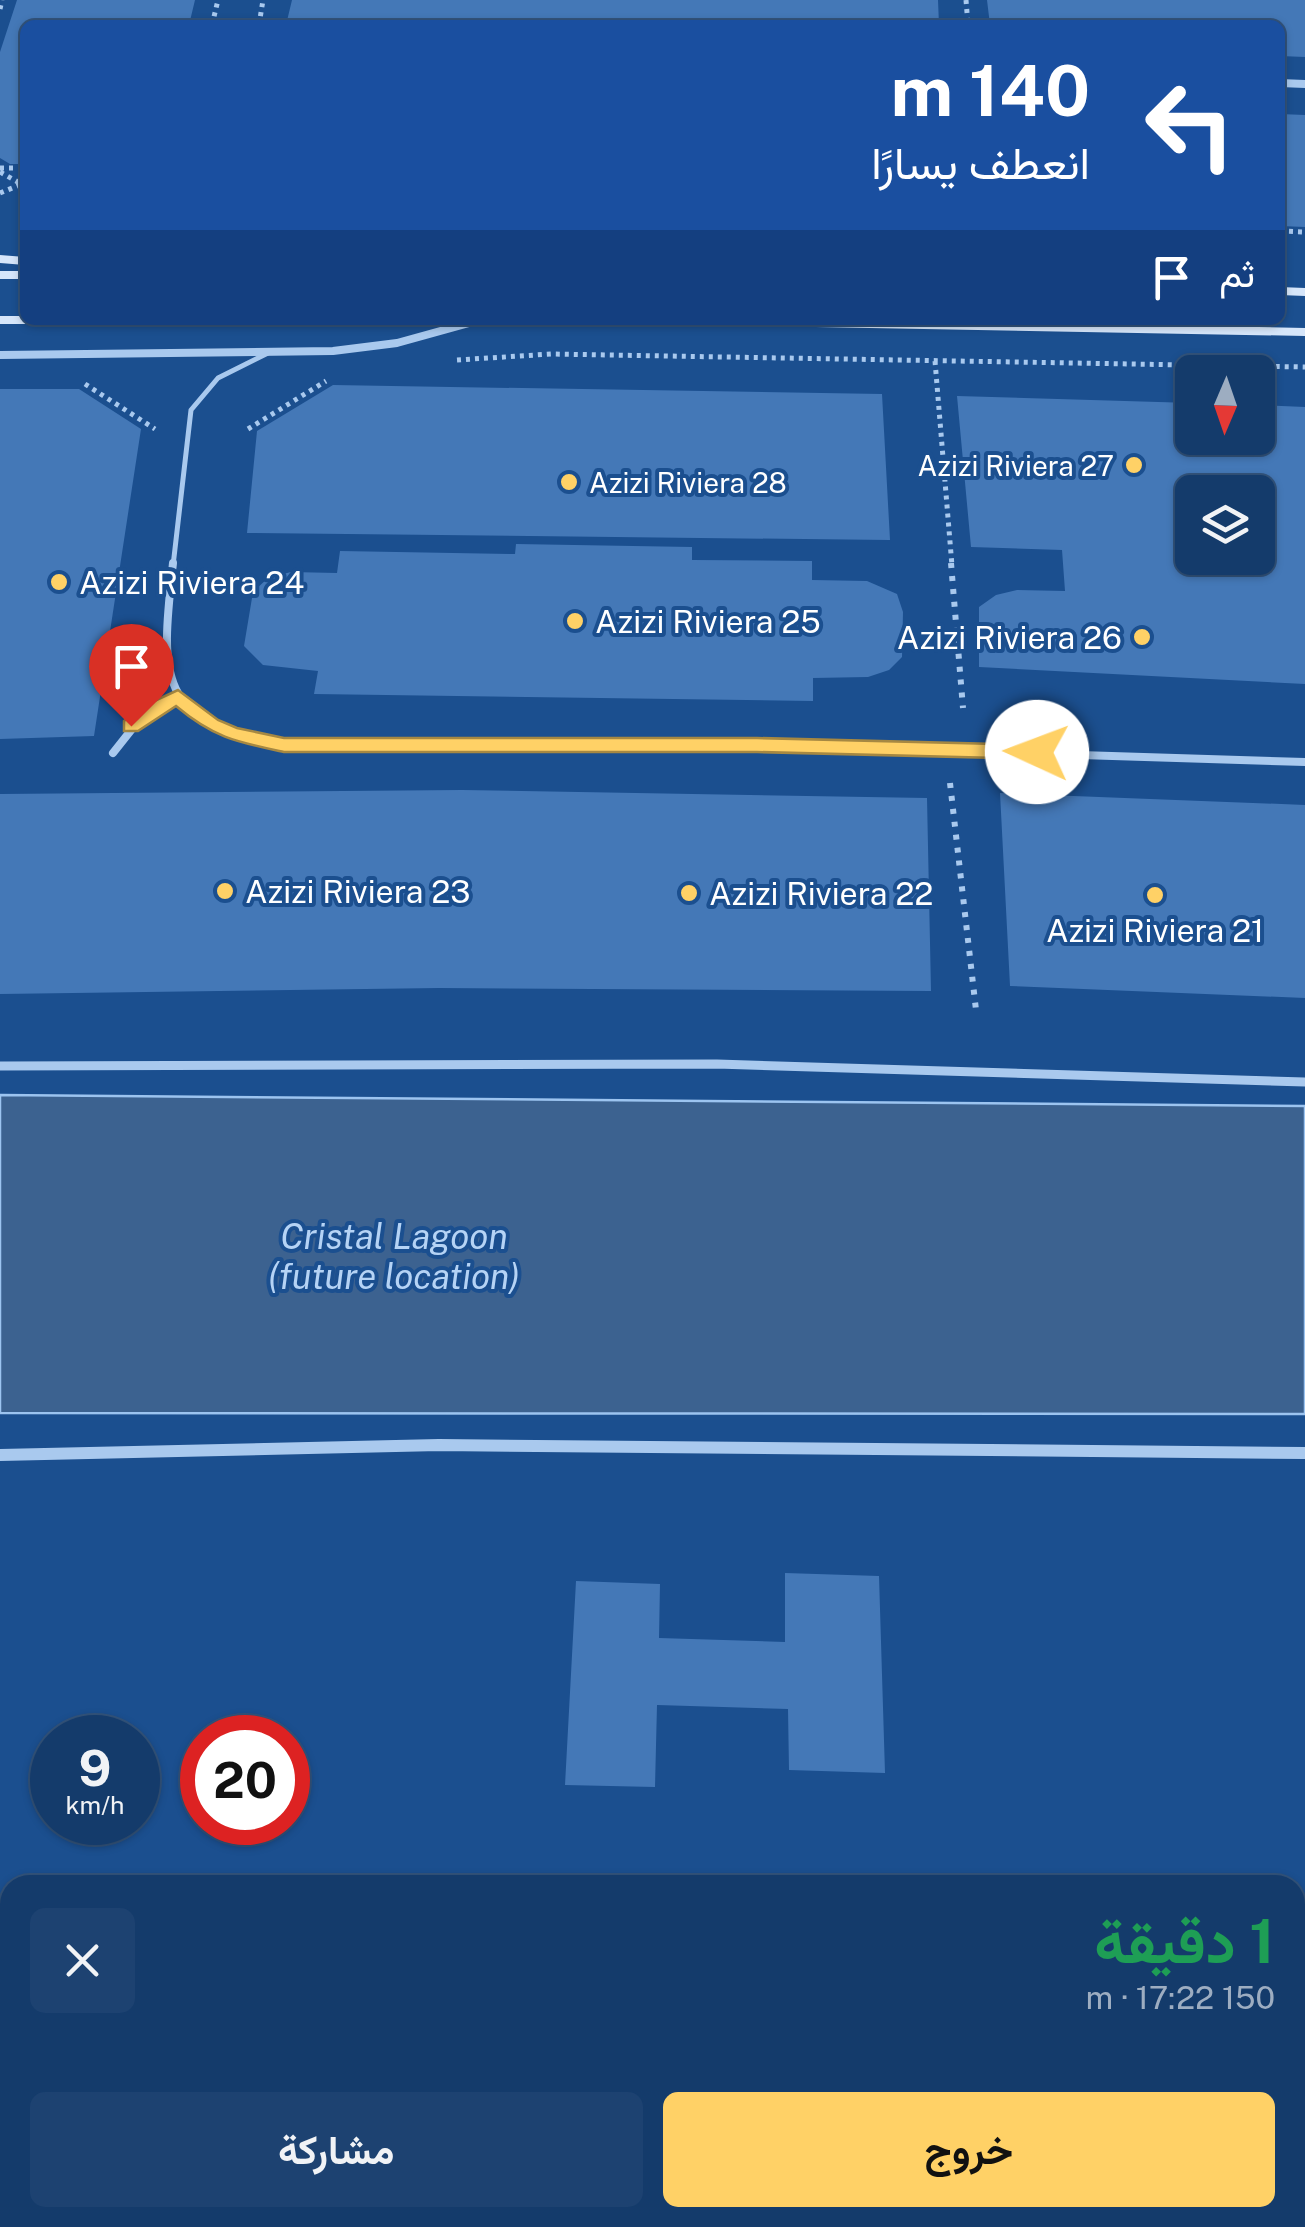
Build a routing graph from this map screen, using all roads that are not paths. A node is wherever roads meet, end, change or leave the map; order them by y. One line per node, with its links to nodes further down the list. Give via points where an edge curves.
1 (462, 325): 4 (street, via 397,343)
2 (921, 325): 3 (street)
3 (1305, 332)
4 (268, 353): 5 (street); 6 (lane, via 218,378 188,421 164,645)
5 (0, 355)
6 (178, 697): 7 (lane, via 144,714); 8 (lane, via 232,734 284,745 757,745)
7 (113, 753)
8 (1305, 762)
9 (0, 1066): 10 (street, via 717,1064)
10 (1305, 1082)
11 (1305, 1453): 12 (street, via 439,1445)
12 (0, 1455)

